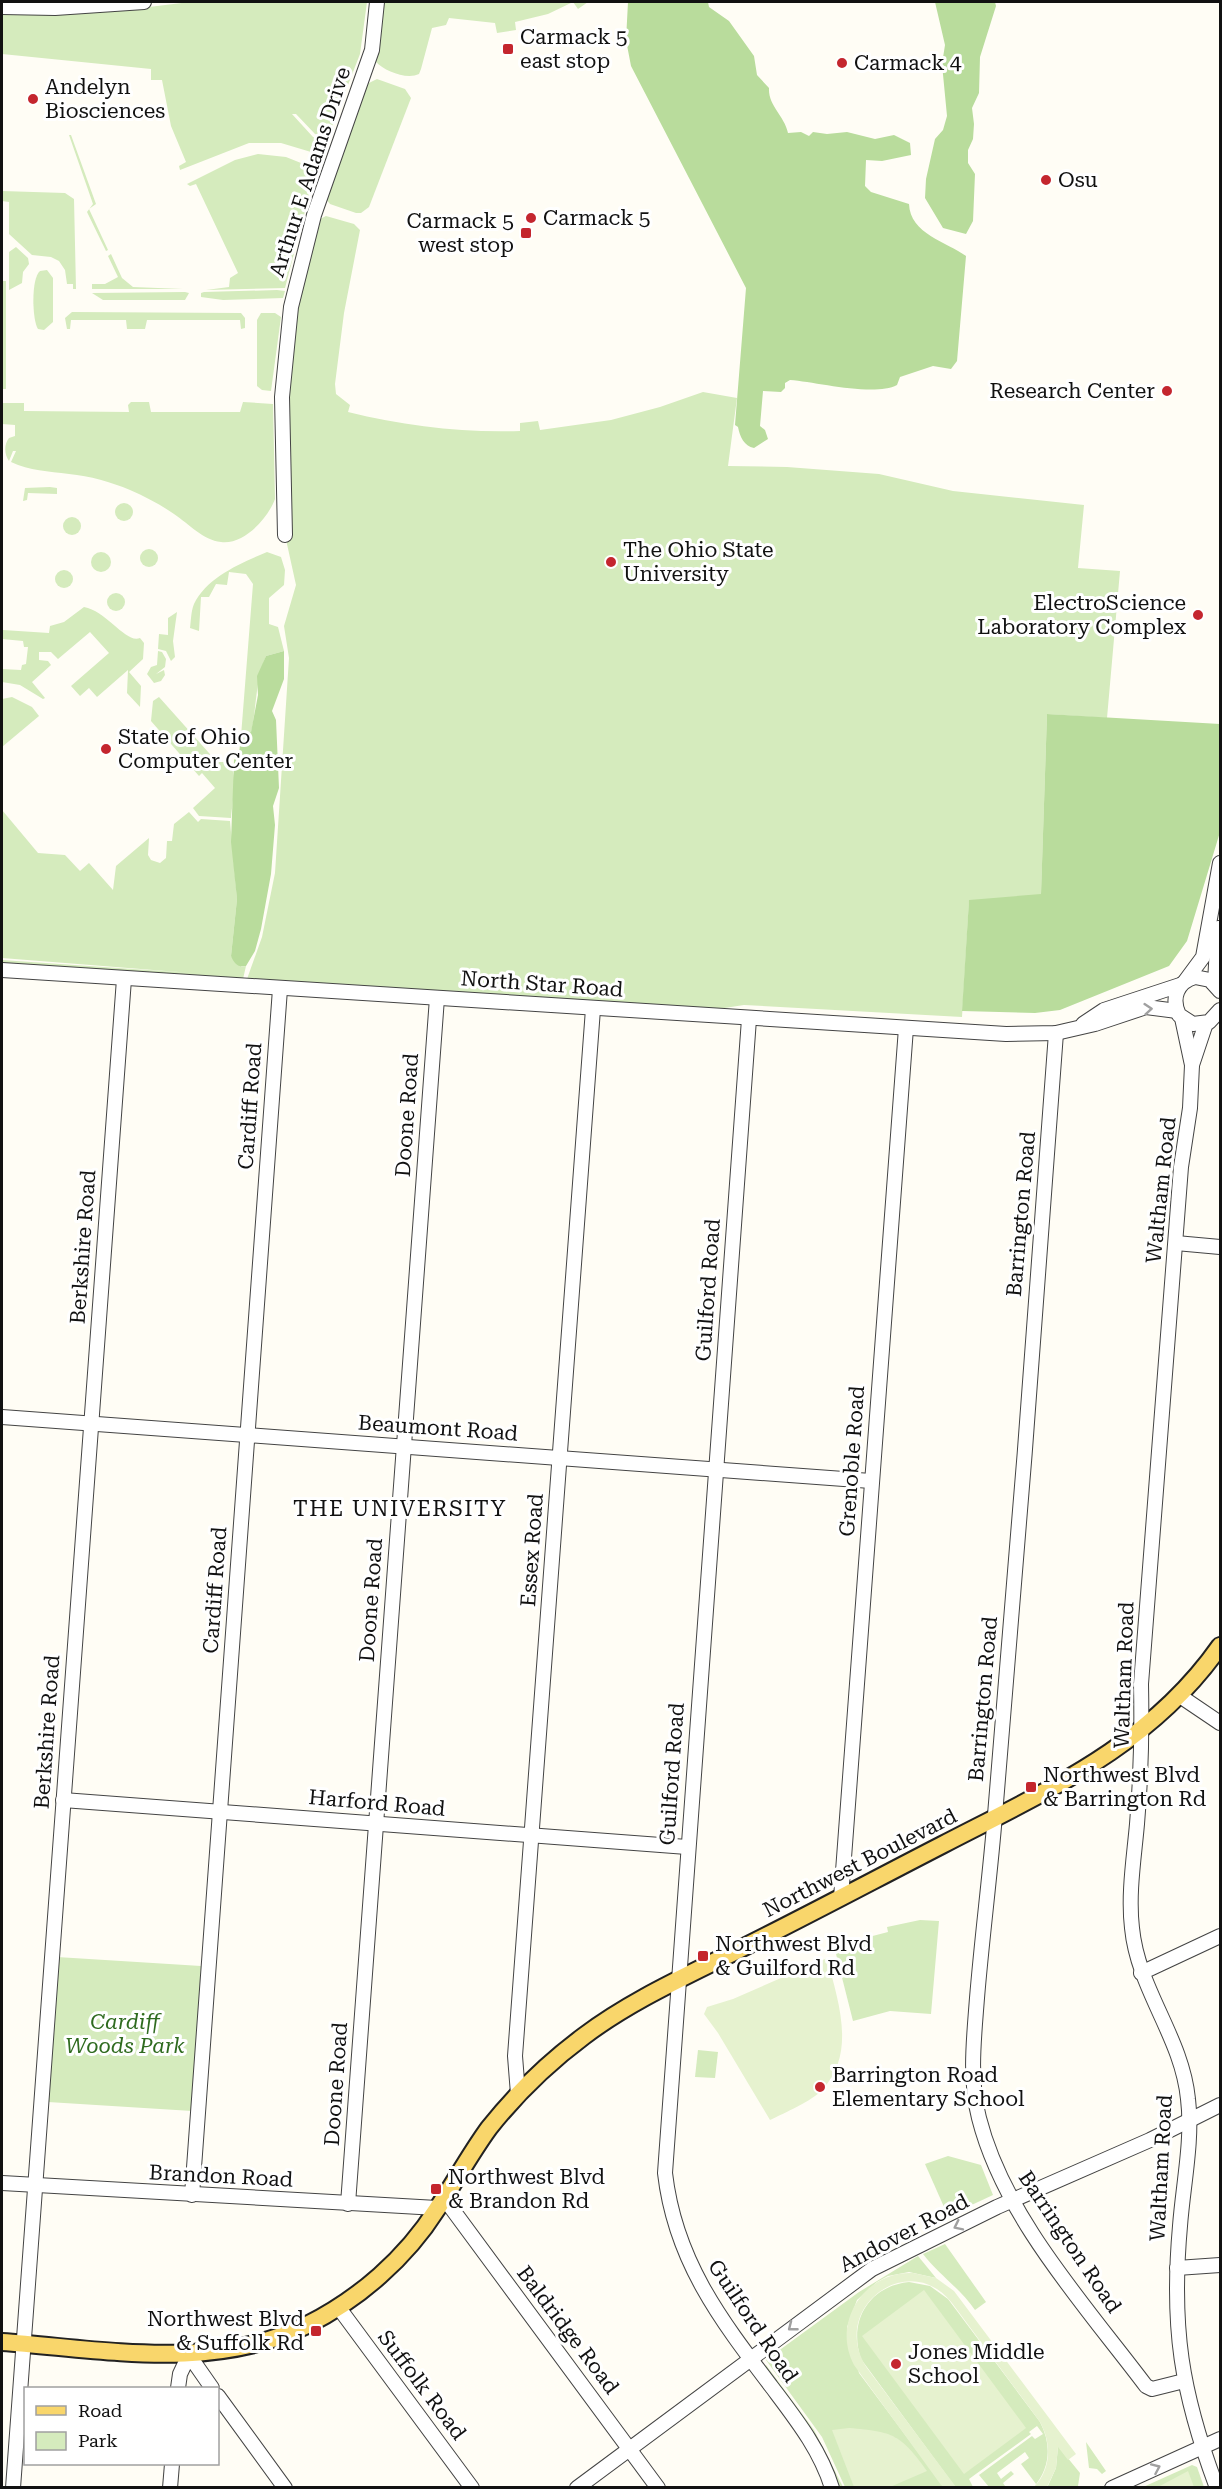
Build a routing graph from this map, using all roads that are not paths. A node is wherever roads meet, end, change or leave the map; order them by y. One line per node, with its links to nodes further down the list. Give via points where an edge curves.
1 (144, 2): 3 (street)
2 (377, 2): 4 (street, Arthur E Adams Drive, via 372,50 314,215 291,308 282,397)
3 (2, 7)
4 (285, 536)
5 (1221, 863): 9 (street, via 1203,957)
6 (1221, 908): 10 (street)
7 (2, 970): 8 (street, North Star Road)
8 (124, 979): 11 (street, North Star Road); 24 (street, Berkshire Road)
9 (1183, 983): 10 (street, North Star Road, via 1200,976); 14 (street, Waltham Road, via 1175,998); 17 (street, North Star Road, via 1104,1010)
10 (1218, 987)
11 (280, 989): 12 (street, North Star Road); 25 (street, Cardiff Road)
12 (437, 998): 13 (street, North Star Road); 26 (street, Doone Road)
13 (593, 1009): 15 (street, North Star Road); 27 (street, Essex Road)
14 (1180, 1015): 16 (street, North Star Road, via 1193,1024); 17 (street, North Star Road, one-way to 14, via 1146,1007); 20 (street, Waltham Road)
15 (749, 1018): 18 (street, North Star Road); 28 (street, Guilford Road)
16 (1215, 1018): 20 (street, Waltham Road)
17 (1080, 1027): 19 (street, North Star Road)
18 (906, 1028): 19 (street, North Star Road); 29 (street, Grenoble Road)
19 (1056, 1033): 36 (street, Barrington Road)
20 (1192, 1065): 21 (street, Waltham Road)
21 (1176, 1243): 22 (street); 33 (street, Waltham Road, via 1141,1684)
22 (1221, 1247)
23 (2, 1417): 24 (street, Beaumont Road)
24 (92, 1424): 25 (street, Beaumont Road); 34 (street, Berkshire Road)
25 (248, 1436): 26 (street, Beaumont Road); 35 (street, Cardiff Road)
26 (404, 1446): 27 (street, Beaumont Road); 37 (street, Doone Road)
27 (560, 1458): 28 (street, Beaumont Road); 38 (street, Essex Road)
28 (716, 1470): 29 (street, Beaumont Road); 39 (street, Guilford Road)
29 (871, 1481): 40 (street, Grenoble Road)
30 (1221, 1646): 31 (main road, Northwest Boulevard)
31 (1180, 1696): 32 (street); 33 (main road, Northwest Boulevard)
32 (1221, 1723)
33 (1142, 1730): 36 (main road, Northwest Boulevard, via 1079,1774); 42 (street, Waltham Road, via 1131,1907)
34 (63, 1800): 35 (street, Harford Road); 48 (street, Berkshire Road)
35 (221, 1812): 37 (street, Harford Road); 49 (street, Cardiff Road)
36 (995, 1818): 40 (main road, Northwest Boulevard); 50 (street, Barrington Road, via 974,2045 974,2090 983,2133)
37 (376, 1824): 38 (street, Harford Road); 52 (street, Doone Road)
38 (532, 1836): 39 (street, Harford Road); 44 (street, Essex Road, via 515,2056)
39 (687, 1847): 43 (street, Guilford Road)
40 (841, 1898): 43 (main road, Northwest Boulevard)
41 (1221, 1936): 42 (street)
42 (1141, 1973): 46 (street, Waltham Road, via 1176,2043 1188,2099)
43 (677, 1981): 44 (main road, Northwest Boulevard, via 585,2035); 59 (street, Guilford Road, via 666,2143 668,2199 688,2263 705,2296)
44 (518, 2094): 51 (main road, Northwest Boulevard, via 485,2135)
45 (1221, 2105): 46 (street, Andover Road)
46 (1188, 2121): 50 (street, Andover Road); 54 (street, Waltham Road)
47 (2, 2183): 48 (street, Brandon Road)
48 (36, 2185): 49 (street, Brandon Road); 57 (street, Berkshire Road)
49 (192, 2195): 52 (street, Brandon Road)
50 (1011, 2201): 59 (street, Andover Road, one-way to 59, via 872,2269); 60 (street, Barrington Road, via 1146,2386 1152,2389)
51 (441, 2203): 52 (street, Brandon Road); 55 (main road, Northwest Boulevard, via 399,2258); 66 (street, Baldridge Road)
52 (348, 2204)
53 (1221, 2265): 54 (street)
54 (1177, 2268): 60 (street, Waltham Road, via 1176,2316)
55 (339, 2308): 58 (main road, Northwest Boulevard, via 304,2327 265,2340); 71 (street, Suffolk Road)
56 (2, 2342): 57 (main road, Northwest Boulevard)
57 (24, 2344): 58 (main road, Northwest Boulevard); 68 (street, Berkshire Road)
58 (189, 2355): 61 (street); 62 (street)
59 (750, 2359): 66 (street, Andover Road); 74 (street, Guilford Road, via 803,2429)
60 (1184, 2381): 65 (street, Waltham Road)
61 (178, 2387)
62 (211, 2387)
63 (219, 2397): 70 (street)
64 (1221, 2439): 65 (street)
65 (1201, 2448): 75 (street, one-way to 65); 76 (street, Waltham Road)
66 (630, 2449): 72 (street, Andover Road); 73 (street, Baldridge Road)
67 (172, 2465): 69 (street)
68 (13, 2487)
69 (170, 2487)
70 (285, 2487)
71 (472, 2487)
72 (577, 2487)
73 (658, 2487)
74 (832, 2487)
75 (1112, 2487)
76 (1216, 2487)

